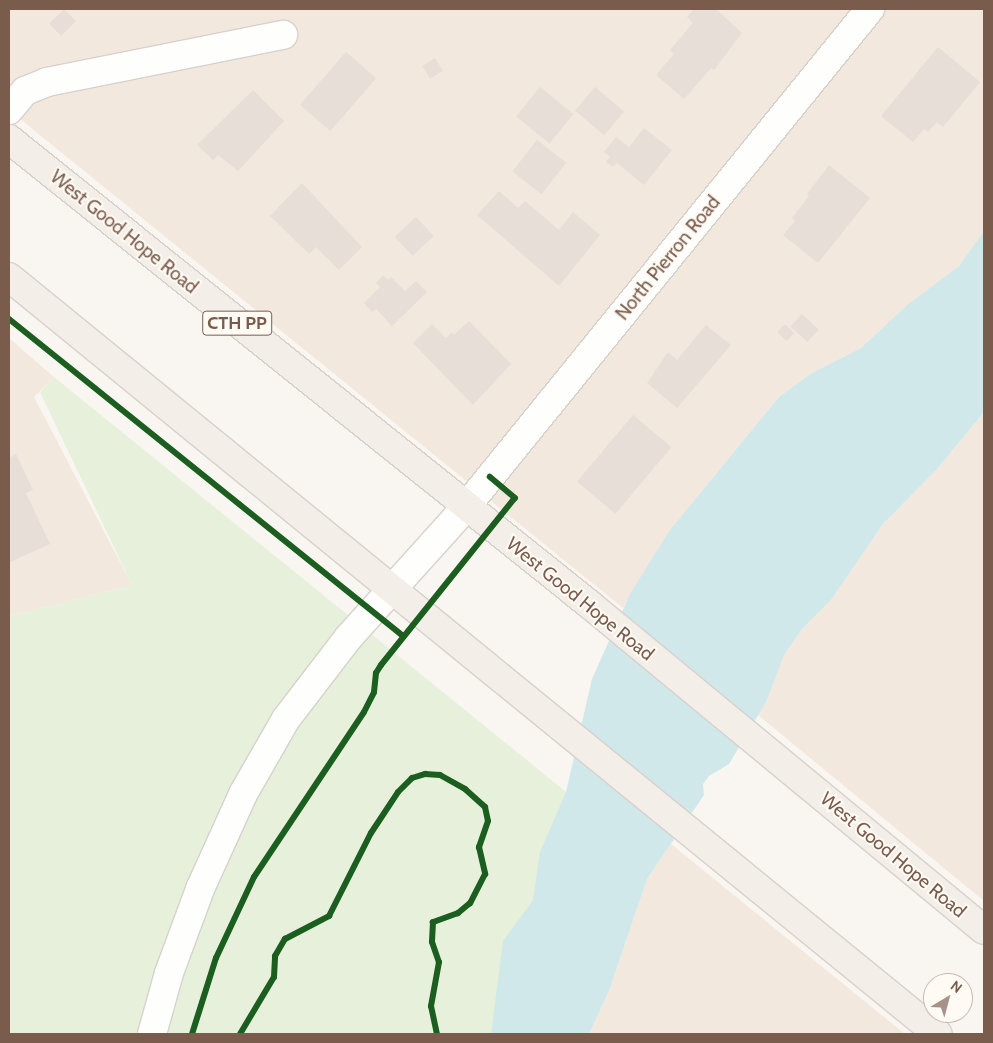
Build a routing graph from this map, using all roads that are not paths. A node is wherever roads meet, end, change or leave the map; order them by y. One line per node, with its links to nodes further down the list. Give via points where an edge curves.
1 (870, 9): 6 (street, North Pierron Road)
2 (283, 35): 3 (street, via 47,82 25,91)
3 (9, 110)
4 (9, 139): 6 (main road, West Good Hope Road / CTH PP)
5 (9, 277): 7 (main road)
6 (465, 508): 7 (street, North Pierron Road); 8 (main road, West Good Hope Road, via 606,619)
7 (390, 588): 9 (street, North Pierron Road, via 286,719 243,794 200,889 169,973); 10 (main road)
8 (984, 930)
9 (152, 1034)
10 (938, 1034)

